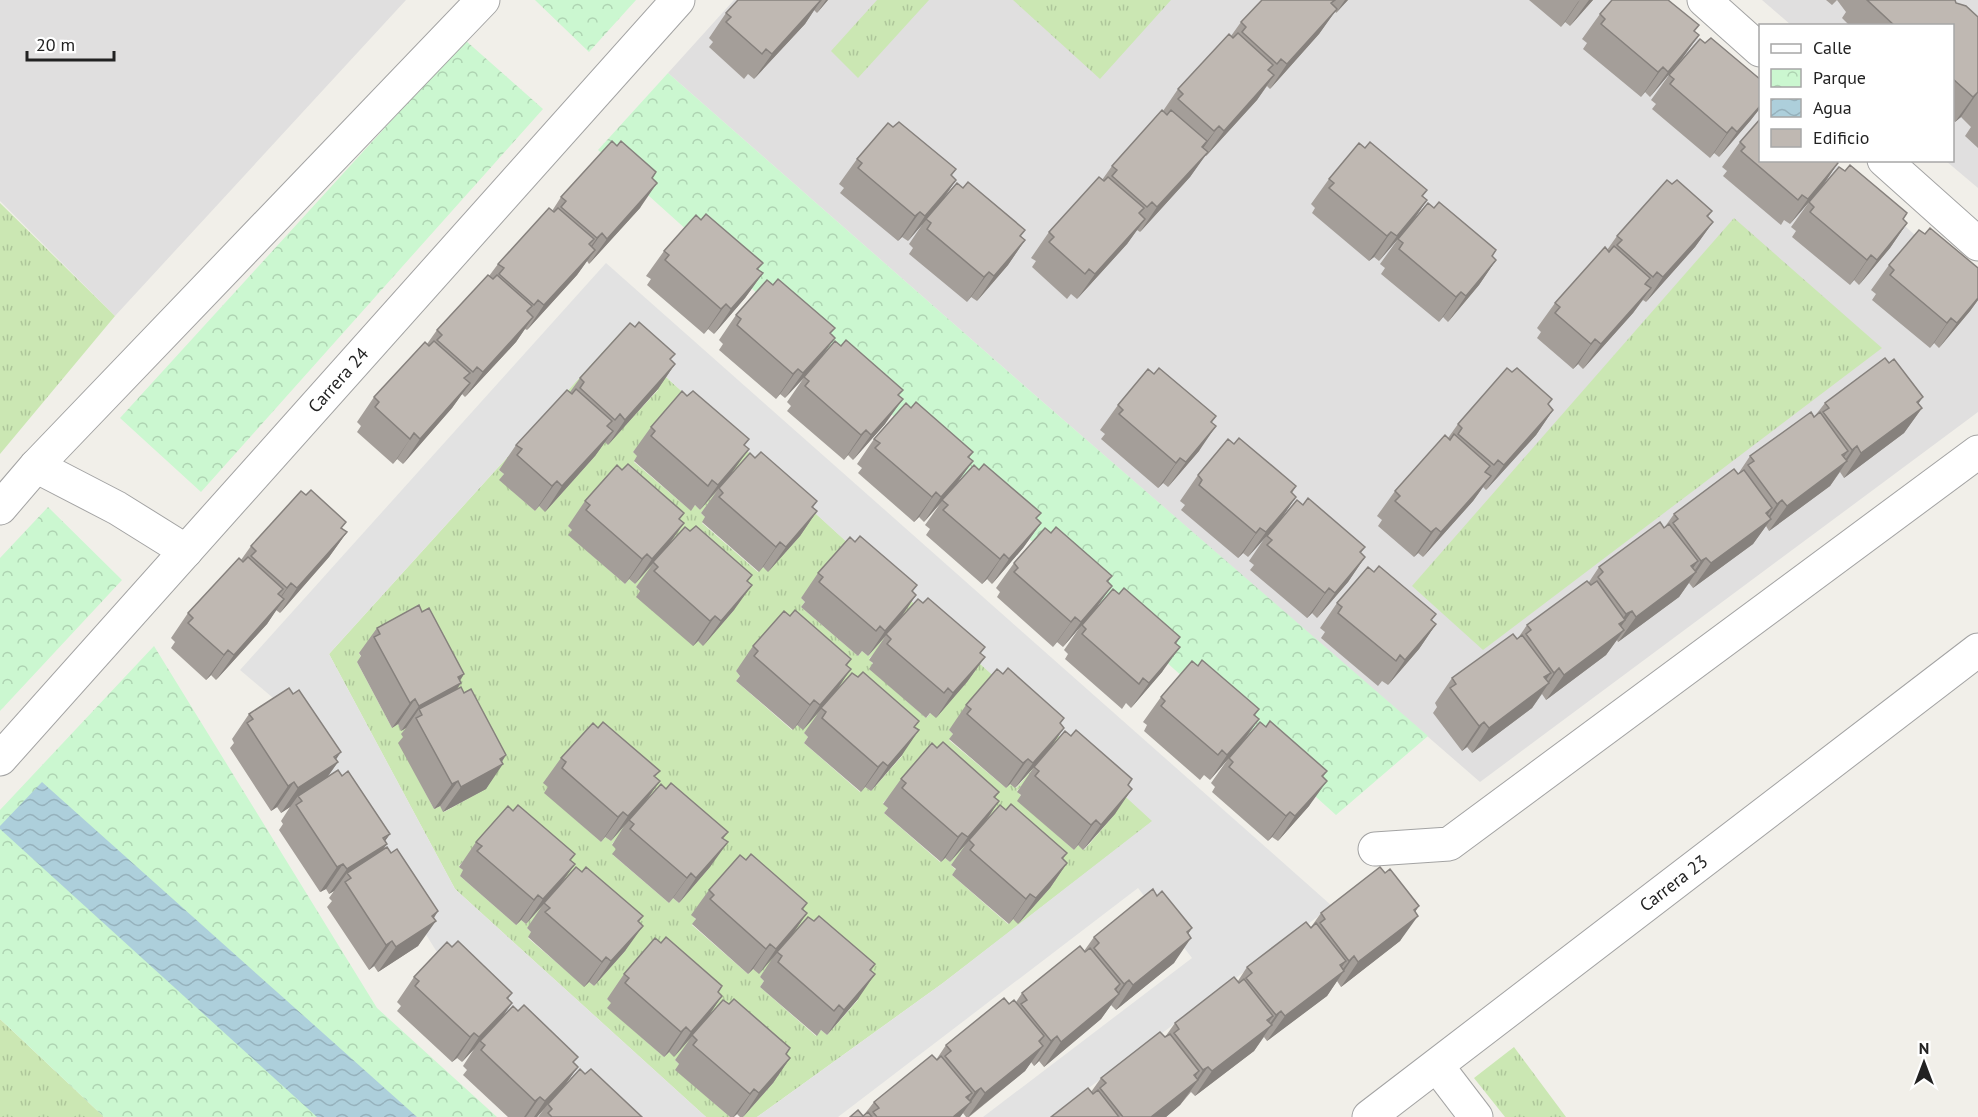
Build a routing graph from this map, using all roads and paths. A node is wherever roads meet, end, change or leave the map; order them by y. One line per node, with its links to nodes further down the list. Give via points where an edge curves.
1 (483, 0): 8 (street)
2 (678, 0): 10 (street, Carrera 24)
3 (1704, 0): 4 (street)
4 (1759, 48)
5 (1886, 162): 6 (street)
6 (1978, 244)
7 (1978, 452): 13 (street, via 1449,844)
8 (36, 466): 9 (street); 10 (street, via 117,508)
9 (0, 508)
10 (186, 551): 12 (street, Carrera 24)
11 (1978, 650): 14 (street, Carrera 23)
12 (0, 759)
13 (1374, 849)
14 (1437, 1066): 15 (street, Carrera 23); 16 (street)
15 (1369, 1117)
16 (1476, 1117)

